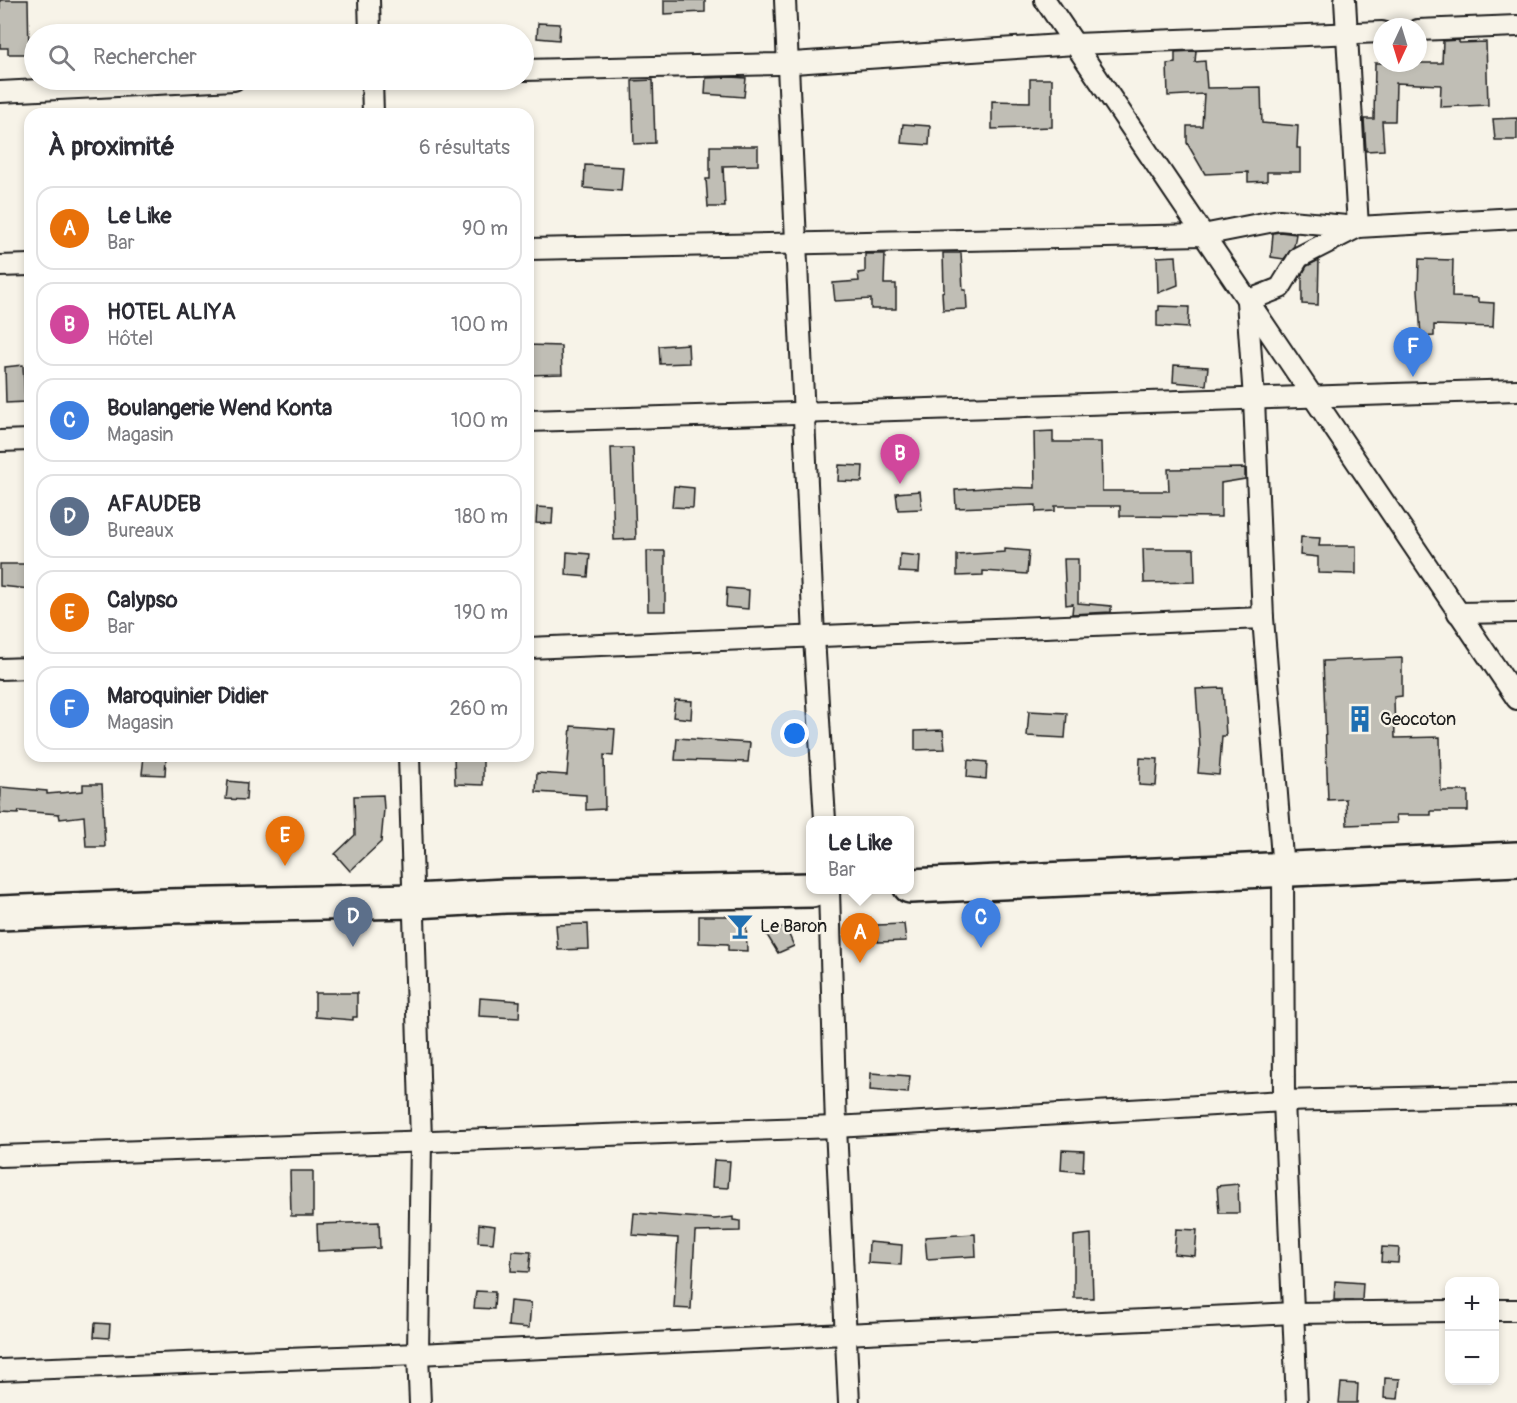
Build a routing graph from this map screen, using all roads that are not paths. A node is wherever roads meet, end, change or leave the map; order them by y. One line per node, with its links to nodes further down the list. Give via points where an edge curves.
1 (369, 0): 5 (street)
2 (785, 0): 11 (street)
3 (1046, 0): 10 (street)
4 (1346, 0): 9 (street)
5 (370, 24)
6 (1517, 26): 7 (street)
7 (1427, 30)
8 (1373, 32): 9 (street)
9 (1347, 33): 10 (street); 18 (street)
10 (1075, 44): 11 (street); 19 (street)
11 (788, 62): 12 (street); 20 (street)
12 (534, 70)
13 (39, 90): 15 (street)
14 (372, 90): 16 (street)
15 (0, 92)
16 (373, 108)
17 (1517, 218): 18 (street)
18 (1358, 226): 19 (street, via 1279,220); 24 (street, via 1299,256 1280,288)
19 (1203, 235): 20 (street); 24 (street)
20 (796, 244): 21 (street); 28 (street)
21 (534, 249)
22 (24, 265): 23 (street)
23 (0, 266)
24 (1247, 301): 26 (street); 27 (street)
25 (1517, 390): 26 (street)
26 (1314, 398): 27 (street); 33 (street)
27 (1254, 399): 28 (street); 34 (street)
28 (804, 412): 29 (street); 35 (street)
29 (534, 422)
30 (24, 440): 31 (street)
31 (0, 441)
32 (1517, 612): 33 (street)
33 (1458, 613): 39 (street)
34 (1263, 618): 35 (street); 43 (street)
35 (814, 637): 36 (street); 41 (street)
36 (534, 648)
37 (24, 668): 38 (street)
38 (0, 669)
39 (1517, 699)
40 (409, 762): 47 (street)
41 (825, 816)
42 (1517, 859): 43 (highway)
43 (1282, 870): 44 (highway); 50 (street)
44 (914, 886)
45 (806, 890): 47 (highway)
46 (829, 894): 51 (street)
47 (415, 901): 48 (highway); 52 (street)
48 (0, 913)
49 (1517, 1095): 50 (street)
50 (1284, 1101): 51 (street); 57 (street)
51 (836, 1127): 52 (street); 58 (street)
52 (421, 1140): 53 (street); 59 (street)
53 (0, 1156)
54 (1499, 1310): 55 (street)
55 (1517, 1310)
56 (1445, 1311): 57 (street)
57 (1293, 1313): 58 (street); 63 (street)
58 (845, 1334): 59 (street); 62 (street)
59 (418, 1354): 60 (street); 61 (street)
60 (0, 1370)
61 (420, 1403)
62 (849, 1403)
63 (1297, 1403)

